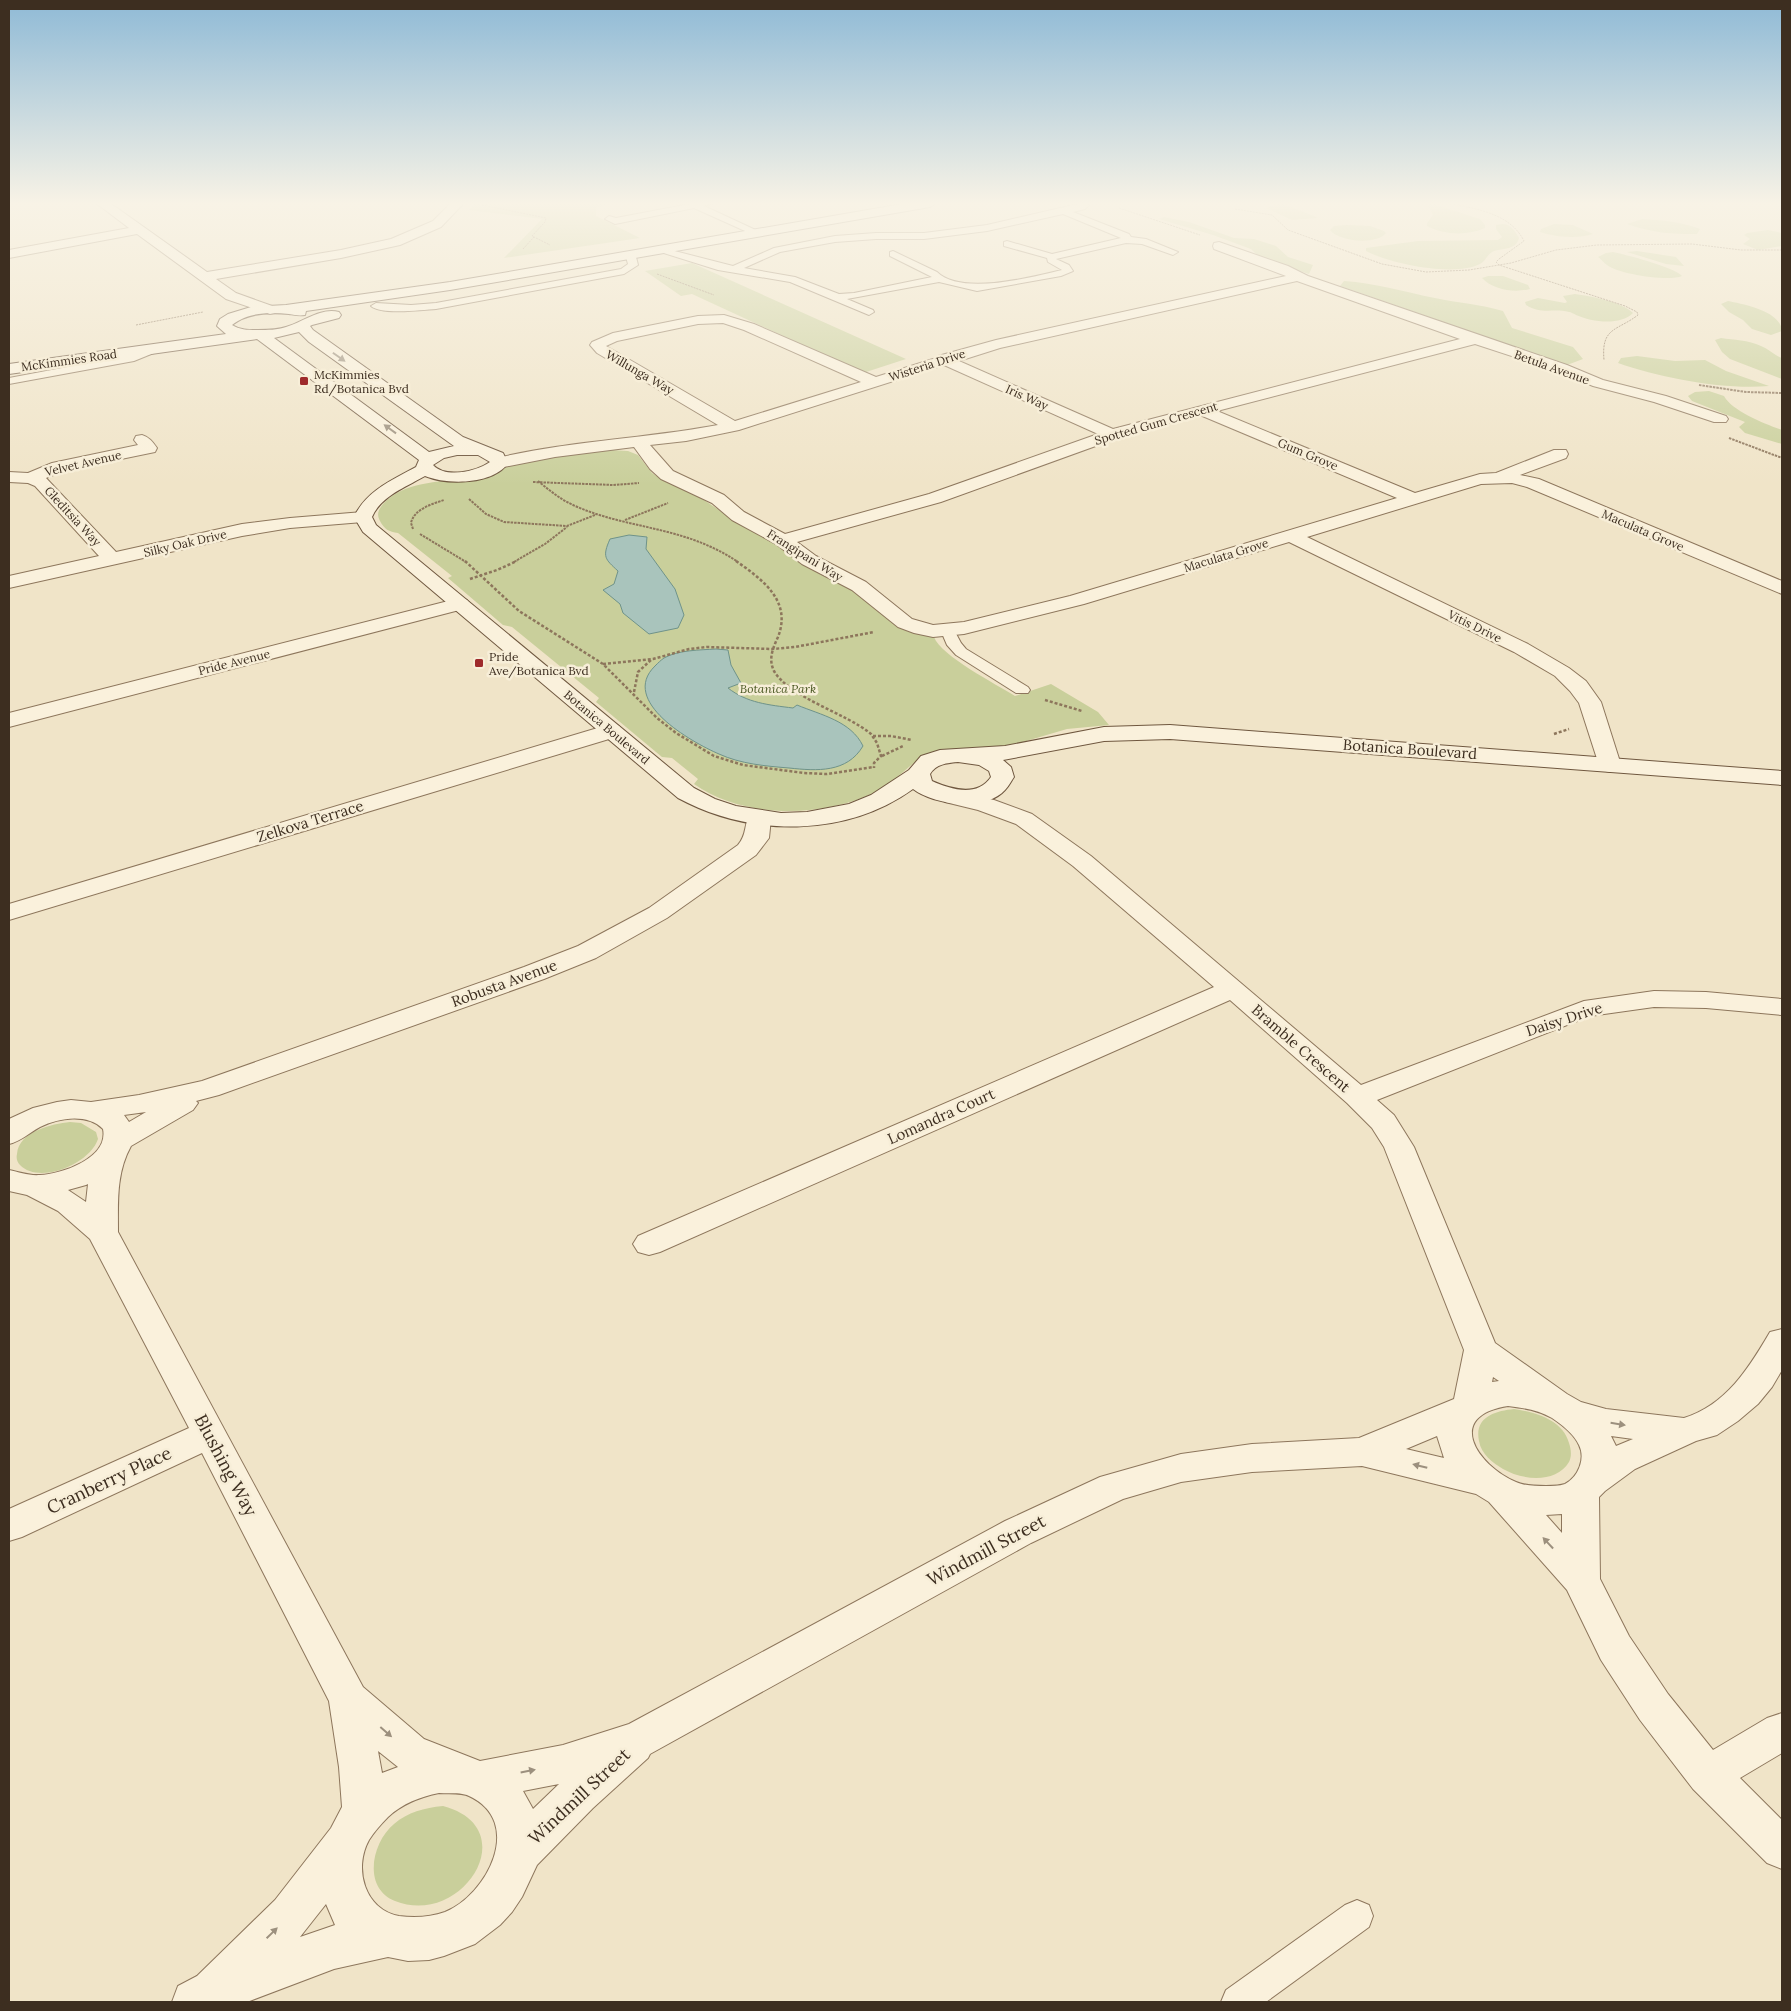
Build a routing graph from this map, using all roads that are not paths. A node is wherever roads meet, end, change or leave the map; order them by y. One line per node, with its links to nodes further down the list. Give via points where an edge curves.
1 (231, 296): 10 (street)
2 (234, 297): 8 (street)
3 (371, 297): 8 (street)
4 (424, 297): 11 (street)
5 (838, 297): 9 (lane)
6 (1209, 297): 15 (street, Wisteria Drive)
7 (1356, 297): 13 (street, Betula Avenue)
8 (276, 310): 10 (street, McKimmies Road); 11 (street, via 304,313 308,317)
9 (869, 312)
10 (234, 316): 12 (street, via 225,322 228,330); 16 (street, McKimmies Road, via 203,326)
11 (305, 323): 12 (street, McKimmies Road, via 279,333); 19 (street, one-way to 19, via 307,333 314,339)
12 (254, 334): 14 (street, McKimmies Road); 20 (street)
13 (1477, 339): 21 (street, Spotted Gum Crescent); 22 (street, Betula Avenue, via 1598,383)
14 (162, 346): 16 (street, McKimmies Road); 17 (lane, via 134,358)
15 (942, 359): 18 (street, Wisteria Drive); 24 (street, Iris Way)
16 (9, 367)
17 (9, 381)
18 (875, 382): 23 (street, Wisteria Drive); 23 (street, Willunga Way, via 724,319 698,320 613,337 596,345)
19 (379, 385): 20 (street); 29 (street, via 457,441)
20 (341, 393): 30 (street, one-way to 20)
21 (1202, 410): 24 (street, Spotted Gum Crescent); 36 (street, Gum Grove)
22 (1720, 419)
23 (733, 427): 26 (street, Wisteria Drive)
24 (1110, 434): 39 (street, Spotted Gum Crescent, via 935,498)
25 (142, 440): 34 (street, Velvet Avenue, via 149,448 58,467)
26 (640, 443): 27 (street, Wisteria Drive); 39 (street, Frangipani Way, via 656,465 674,480 718,499 744,520)
27 (555, 452): 29 (street, Wisteria Drive); 29 (street, Wisteria Drive, via 517,460)
28 (1560, 454): 33 (street, Maculata Grove)
29 (491, 456): 30 (street, via 446,452); 31 (street, via 489,471)
30 (427, 464): 31 (street, via 436,475); 35 (street)
31 (445, 476): 35 (street)
32 (9, 477): 34 (street, Velvet Avenue)
33 (1502, 477): 36 (street, Maculata Grove, via 1480,479); 42 (street, Maculata Grove, via 1532,483)
34 (30, 478): 40 (street, Gleditsia Way, via 41,482)
35 (392, 489): 37 (street, via 372,502)
36 (1414, 499): 38 (street, Maculata Grove)
37 (363, 516): 40 (street, Silky Oak Drive, via 264,527); 43 (street, Botanica Boulevard, via 369,528)
38 (1290, 536): 44 (street, Maculata Grove, via 1077,600); 50 (street, Vitis Drive, via 1521,648 1562,672 1590,702)
39 (783, 540): 44 (street, Frangipani Way, via 809,560 869,593 905,622 921,629)
40 (112, 559): 41 (street, Silky Oak Drive)
41 (9, 582)
42 (1782, 588)
43 (460, 604): 46 (street, Pride Avenue); 47 (street, Botanica Boulevard)
44 (948, 631): 45 (lane, via 961,652)
45 (1022, 690)
46 (9, 720)
47 (611, 730): 56 (street, Botanica Boulevard, via 699,802 714,809); 58 (street, Zelkova Terrace)
48 (1039, 747): 49 (street, Botanica Boulevard); 50 (street, Botanica Boulevard, via 1104,734 1170,732); 51 (street, Botanica Boulevard)
49 (971, 756): 51 (street, via 992,762 1000,767); 53 (street, Botanica Boulevard, via 935,759 920,768)
50 (1610, 765): 52 (street, Botanica Boulevard)
51 (1004, 776): 54 (street, Botanica Boulevard, via 1000,786 992,791 967,797); 57 (street, Bramble Crescent, via 1010,799)
52 (1782, 778)
53 (909, 781): 54 (street, via 918,780); 55 (street, Botanica Boulevard)
54 (946, 796): 55 (street, Botanica Boulevard); 57 (street, Bramble Crescent, via 986,805)
55 (879, 800): 56 (street, Botanica Boulevard, via 830,816)
56 (759, 818): 61 (street, Robusta Avenue, via 756,838 747,850 658,913 587,952 534,974)
57 (1024, 820): 59 (street, Bramble Crescent, via 1082,861)
58 (9, 912)
59 (1233, 989): 62 (street, Bramble Crescent); 68 (street, Lomandra Court)
60 (1782, 1007): 62 (street, Daisy Drive, via 1654,999 1584,1009)
61 (209, 1089): 63 (street, Robusta Avenue); 65 (street, Robusta Avenue)
62 (1357, 1096): 70 (street, Bramble Crescent, via 1383,1122 1399,1148)
63 (91, 1111): 64 (street, via 51,1112); 65 (street, via 114,1122 119,1131)
64 (9, 1134)
65 (115, 1147): 66 (street, Robusta Avenue, via 95,1168 71,1180); 67 (street, Blushing Way, via 102,1188)
66 (16, 1183): 67 (street, Blushing Way, via 69,1204)
67 (102, 1232): 74 (street, Blushing Way)
68 (649, 1244)
69 (1782, 1341): 73 (street, via 1746,1395 1704,1425)
70 (1481, 1350): 71 (street); 72 (street)
71 (1466, 1407): 72 (street, via 1488,1396 1508,1393 1532,1396); 75 (street, Windmill Street); 76 (street, via 1456,1424 1454,1438 1469,1468)
72 (1563, 1409): 73 (street, one-way to 73, via 1606,1422); 77 (street, via 1588,1429 1598,1446 1600,1464)
73 (1684, 1431): 77 (street, via 1622,1459)
74 (210, 1434): 78 (street, Cranberry Place); 80 (street, Blushing Way)
75 (1362, 1452): 76 (street, Windmill Street, one-way to 75); 82 (street, Windmill Street, via 1252,1458 1207,1464 1113,1487 1018,1532)
76 (1492, 1486): 77 (street, via 1522,1499 1544,1501 1564,1500); 79 (street, one-way to 76)
77 (1588, 1486): 79 (street)
78 (9, 1526)
79 (1581, 1579): 83 (street, via 1615,1648 1654,1708)
80 (349, 1700): 84 (street, Blushing Way, one-way to 84, via 409,1752); 85 (street, Blushing Way, via 360,1767)
81 (1782, 1731): 83 (street)
82 (640, 1739): 84 (street, Windmill Street, one-way to 82, via 563,1764); 87 (street, Windmill Street, via 578,1794)
83 (1708, 1775): 86 (street)
84 (473, 1778): 85 (street, via 439,1774 412,1780 385,1793); 87 (street, via 499,1792 513,1810 519,1830)
85 (355, 1826): 89 (street, via 340,1863 341,1887 349,1908 365,1924); 90 (street, one-way to 85, via 291,1915)
86 (1782, 1849)
87 (518, 1854): 89 (street, via 510,1880 493,1903 470,1922 442,1934 414,1940)
88 (1357, 1916): 91 (lane)
89 (386, 1936): 90 (street, via 334,1947)
90 (204, 1997)
91 (1238, 2002)

